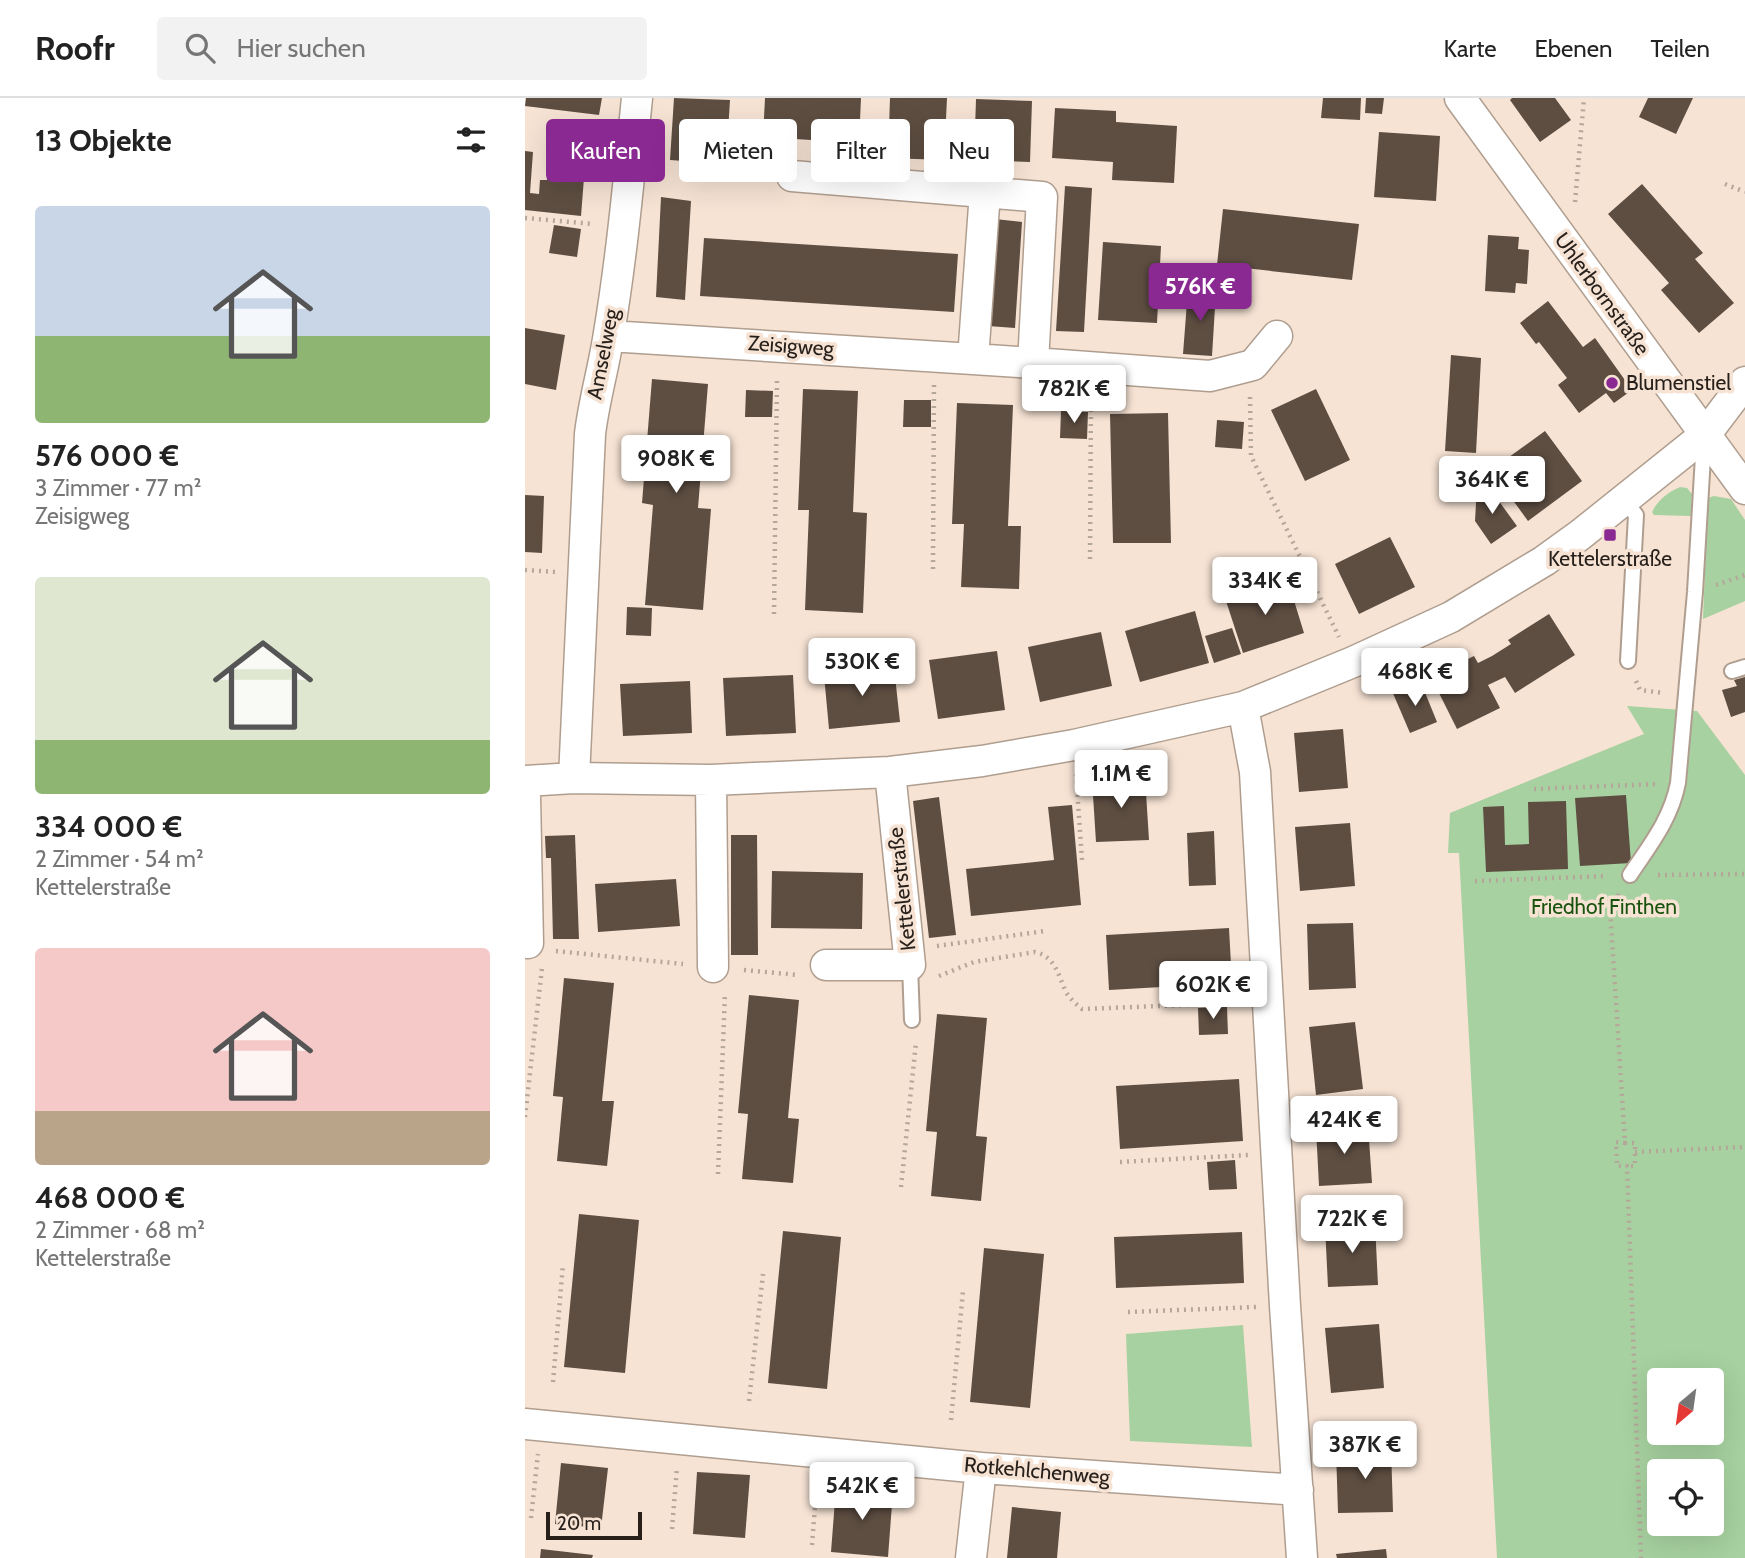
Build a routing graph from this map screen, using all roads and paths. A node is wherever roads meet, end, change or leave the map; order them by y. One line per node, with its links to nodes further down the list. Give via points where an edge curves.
1 (637, 98): 12 (street, Amselweg)
2 (1460, 98): 20 (street, Uhlerbornstraße)
3 (1584, 98): 8 (path)
4 (797, 176): 6 (street)
5 (1725, 184): 7 (path)
6 (985, 191): 13 (street); 14 (street, via 1042,197)
7 (1745, 192)
8 (1575, 207)
9 (525, 218): 10 (path)
10 (594, 224)
11 (1277, 335): 14 (street, Zeisigweg, via 1253,365 1210,376)
12 (609, 336): 13 (street, Zeisigweg); 34 (street, Amselweg, via 590,434)
13 (973, 359): 14 (street, Zeisigweg)
14 (1033, 363)
15 (935, 373): 24 (path)
16 (777, 377): 27 (path)
17 (1745, 382): 20 (street)
18 (1091, 386): 23 (path)
19 (1250, 396): 28 (path, via 1251,456)
20 (1705, 435): 21 (street, Uhlerbornstraße); 22 (street); 30 (lane)
21 (1745, 489)
22 (1624, 500): 29 (lane, via 1636,515); 31 (street, via 1543,561 1451,617)
23 (1090, 559)
24 (933, 569)
25 (525, 570): 26 (path)
26 (567, 573)
27 (774, 614)
28 (1343, 647)
29 (1628, 661): 30 (path, via 1640,690)
30 (1686, 696): 37 (lane)
31 (1243, 707): 33 (street, via 1075,745); 73 (street, via 1255,772)
32 (1075, 763): 40 (path)
33 (890, 772): 35 (street); 46 (street, Kettelerstraße)
34 (574, 778): 35 (street); 36 (street)
35 (711, 780): 48 (street)
36 (525, 781)
37 (1678, 783): 38 (path); 42 (lane, via 1665,822)
38 (1534, 789)
39 (525, 796): 45 (street)
40 (1081, 860)
41 (1745, 874): 42 (path)
42 (1630, 875): 43 (path); 53 (path, via 1610,908)
43 (1475, 881)
44 (1045, 931): 46 (path)
45 (528, 943)
46 (909, 962): 47 (street, Kettelerstraße); 49 (path, via 940,977 974,962 1043,954 1057,967 1067,993 1082,1009); 51 (lane)
47 (826, 965)
48 (719, 975): 59 (path)
49 (1250, 1003)
50 (537, 1014): 52 (path)
51 (912, 1020): 60 (path, via 918,1022)
52 (525, 1117)
53 (1625, 1143): 55 (path, via 1635,1143); 58 (path, via 1616,1142 1616,1166)
54 (1745, 1147): 55 (path)
55 (1635, 1152): 58 (path, via 1635,1166)
56 (1260, 1154): 57 (path)
57 (1120, 1162)
58 (1627, 1166): 79 (path)
59 (718, 1174)
60 (901, 1187)
61 (563, 1264): 66 (path)
62 (762, 1274): 67 (path)
63 (963, 1291): 68 (path)
64 (1269, 1307): 65 (path)
65 (1128, 1312)
66 (553, 1382)
67 (748, 1401)
68 (951, 1420)
69 (532, 1433): 71 (street, Rotkehlchenweg, via 748,1444); 74 (path)
70 (678, 1455): 75 (path)
71 (981, 1468): 73 (street, Rotkehlchenweg); 77 (street)
72 (817, 1469): 76 (path)
73 (1299, 1490): 78 (street)
74 (531, 1518)
75 (672, 1529)
76 (811, 1545)
77 (971, 1558)
78 (1302, 1558)
79 (1641, 1558)

